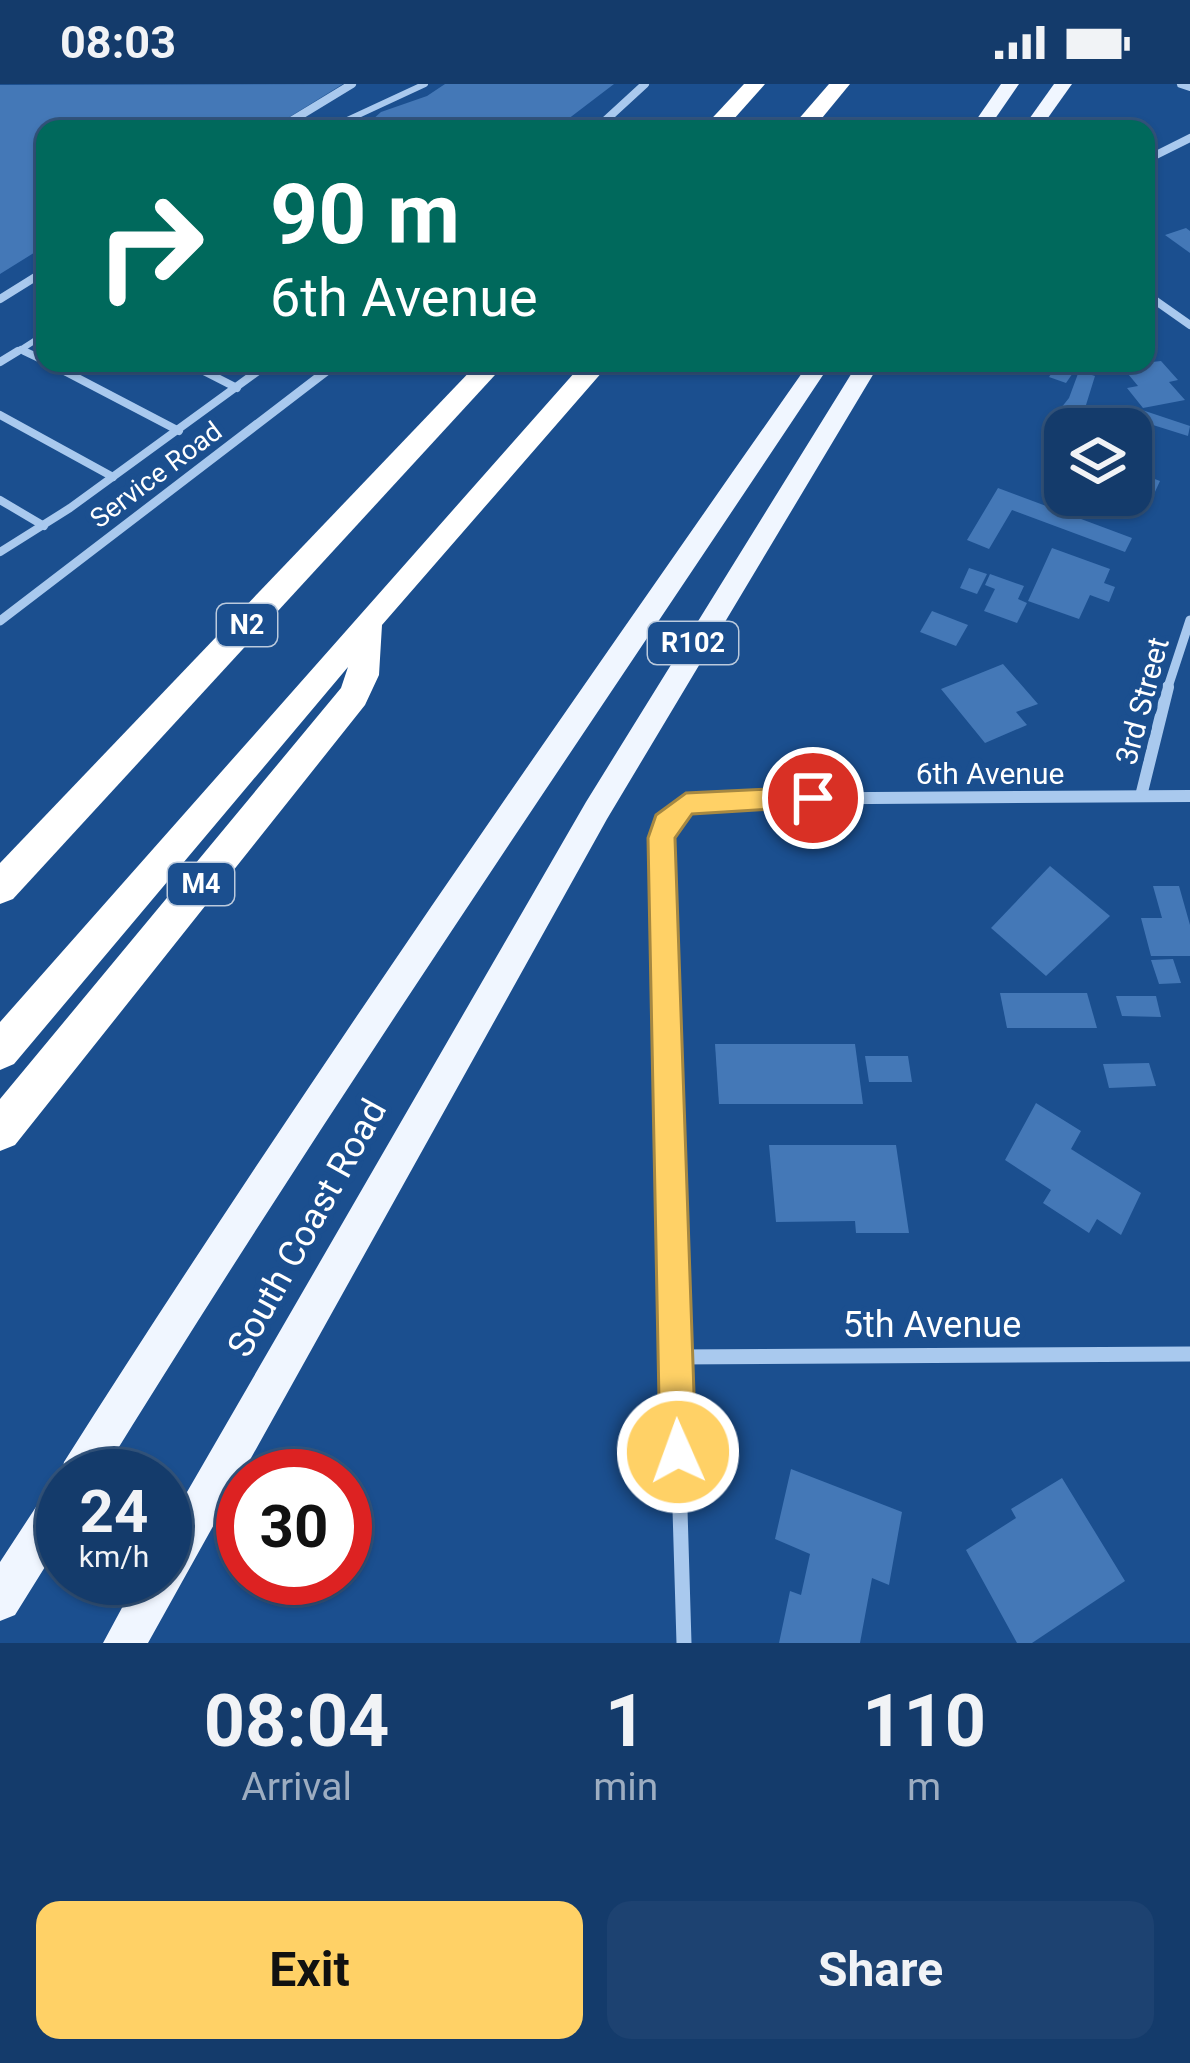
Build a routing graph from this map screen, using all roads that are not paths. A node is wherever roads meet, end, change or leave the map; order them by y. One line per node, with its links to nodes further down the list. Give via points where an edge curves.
1 (352, 84): 10 (street)
2 (425, 84): 11 (lane)
3 (645, 84): 12 (street)
4 (755, 84): 13 (highway)
5 (840, 84): 14 (highway)
6 (1010, 84): 15 (main road)
7 (1064, 84): 16 (main road)
8 (1181, 84): 9 (street)
9 (1190, 88)
10 (293, 120)
11 (347, 120)
12 (606, 120)
13 (721, 120)
14 (809, 120)
15 (985, 120)
16 (1038, 120)
17 (1190, 138): 18 (street)
18 (1155, 156)
19 (36, 277): 20 (street)
20 (0, 299)
21 (1155, 301): 22 (street)
22 (1190, 326)
23 (36, 340): 24 (lane)
24 (21, 349): 25 (lane); 26 (lane)
25 (36, 356)
26 (0, 362)
27 (66, 372): 37 (lane)
28 (206, 372): 35 (lane)
29 (257, 372): 35 (lane)
30 (325, 372): 43 (street, Service Road)
31 (485, 372): 47 (highway, N2)
32 (588, 372): 44 (highway)
33 (814, 372): 52 (main road, South Coast Road / R102, via 453,896)
34 (863, 372): 53 (main road, South Coast Road / R102, via 525,928)
35 (237, 388): 37 (lane)
36 (0, 415): 38 (lane)
37 (178, 431): 38 (lane)
38 (113, 477): 40 (lane)
39 (0, 500): 40 (lane)
40 (44, 526): 41 (lane)
41 (0, 552)
42 (1190, 620): 45 (street, 3rd Street)
43 (0, 621)
44 (367, 622): 48 (highway); 49 (highway, M4, via 353,696)
45 (1141, 796): 46 (street, 6th Avenue); 51 (street, 6th Avenue, via 719,799 686,804 666,823)
46 (1190, 796)
47 (0, 888)
48 (0, 1051)
49 (0, 1131)
50 (1190, 1354): 51 (street, 5th Avenue)
51 (675, 1357): 58 (street)
52 (96, 1449)
53 (192, 1522)
54 (36, 1543): 55 (main road)
55 (0, 1600)
56 (145, 1605): 57 (main road, South Coast Road / R102)
57 (124, 1643)
58 (684, 1643)

